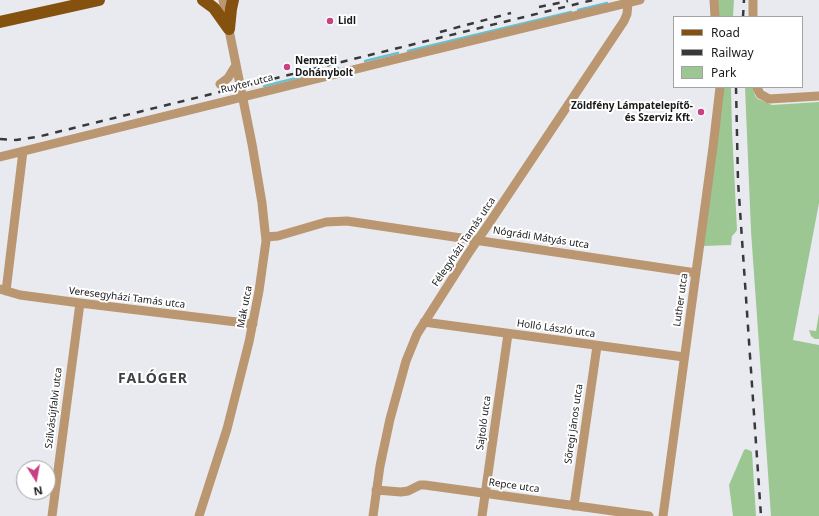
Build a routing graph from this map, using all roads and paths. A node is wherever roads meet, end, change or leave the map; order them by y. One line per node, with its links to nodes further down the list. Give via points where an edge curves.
1 (99, 0): 11 (main road)
2 (203, 0): 12 (main road, via 214,8)
3 (223, 0): 12 (street, Mák utca)
4 (233, 0): 12 (main road)
5 (640, 0): 8 (street, Ruyter utca)
6 (714, 0): 9 (street)
7 (753, 0): 10 (street)
8 (628, 3): 17 (street, Ruyter utca); 22 (street, Félegyházi Tamás utca, via 624,21)
9 (715, 16)
10 (753, 16)
11 (0, 22)
12 (229, 29): 13 (street, Mák utca)
13 (236, 65): 14 (street, via 228,78); 17 (street, Mák utca)
14 (220, 84)
15 (720, 88): 23 (street, Luther utca)
16 (757, 88): 18 (street, via 762,96 772,99)
17 (243, 96): 19 (street, Ruyter utca); 21 (street, Mák utca)
18 (819, 96)
19 (23, 151): 20 (street, Ruyter utca); 24 (street)
20 (0, 158)
21 (266, 237): 22 (street, Nógrádi Mátyás utca, via 337,220); 27 (street, Mák utca)
22 (477, 240): 23 (street, Nógrádi Mátyás utca); 26 (street, Félegyházi Tamás utca)
23 (696, 273): 30 (street, Luther utca)
24 (3, 290): 25 (street, Veresegyházi Tamás utca, via 20,295)
25 (80, 303): 27 (street, Veresegyházi Tamás utca); 34 (street, Szilvásújfalvi utca)
26 (424, 322): 28 (street, Holló László utca); 31 (street, Félegyházi Tamás utca, via 404,366)
27 (253, 324): 35 (street, Mák utca, via 226,429)
28 (508, 334): 29 (street, Holló László utca); 32 (street, Sajtoló utca)
29 (597, 346): 30 (street, Holló László utca); 33 (street, Sőregi János utca)
30 (684, 357): 39 (street, Luther utca)
31 (376, 490): 32 (street, Repce utca, via 404,492 423,485); 36 (street, Félegyházi Tamás utca)
32 (486, 493): 33 (street, Repce utca); 37 (street, Sajtoló utca)
33 (574, 506): 38 (street, Repce utca)
34 (52, 516)
35 (199, 516)
36 (373, 516)
37 (482, 516)
38 (649, 516)
39 (663, 516)

